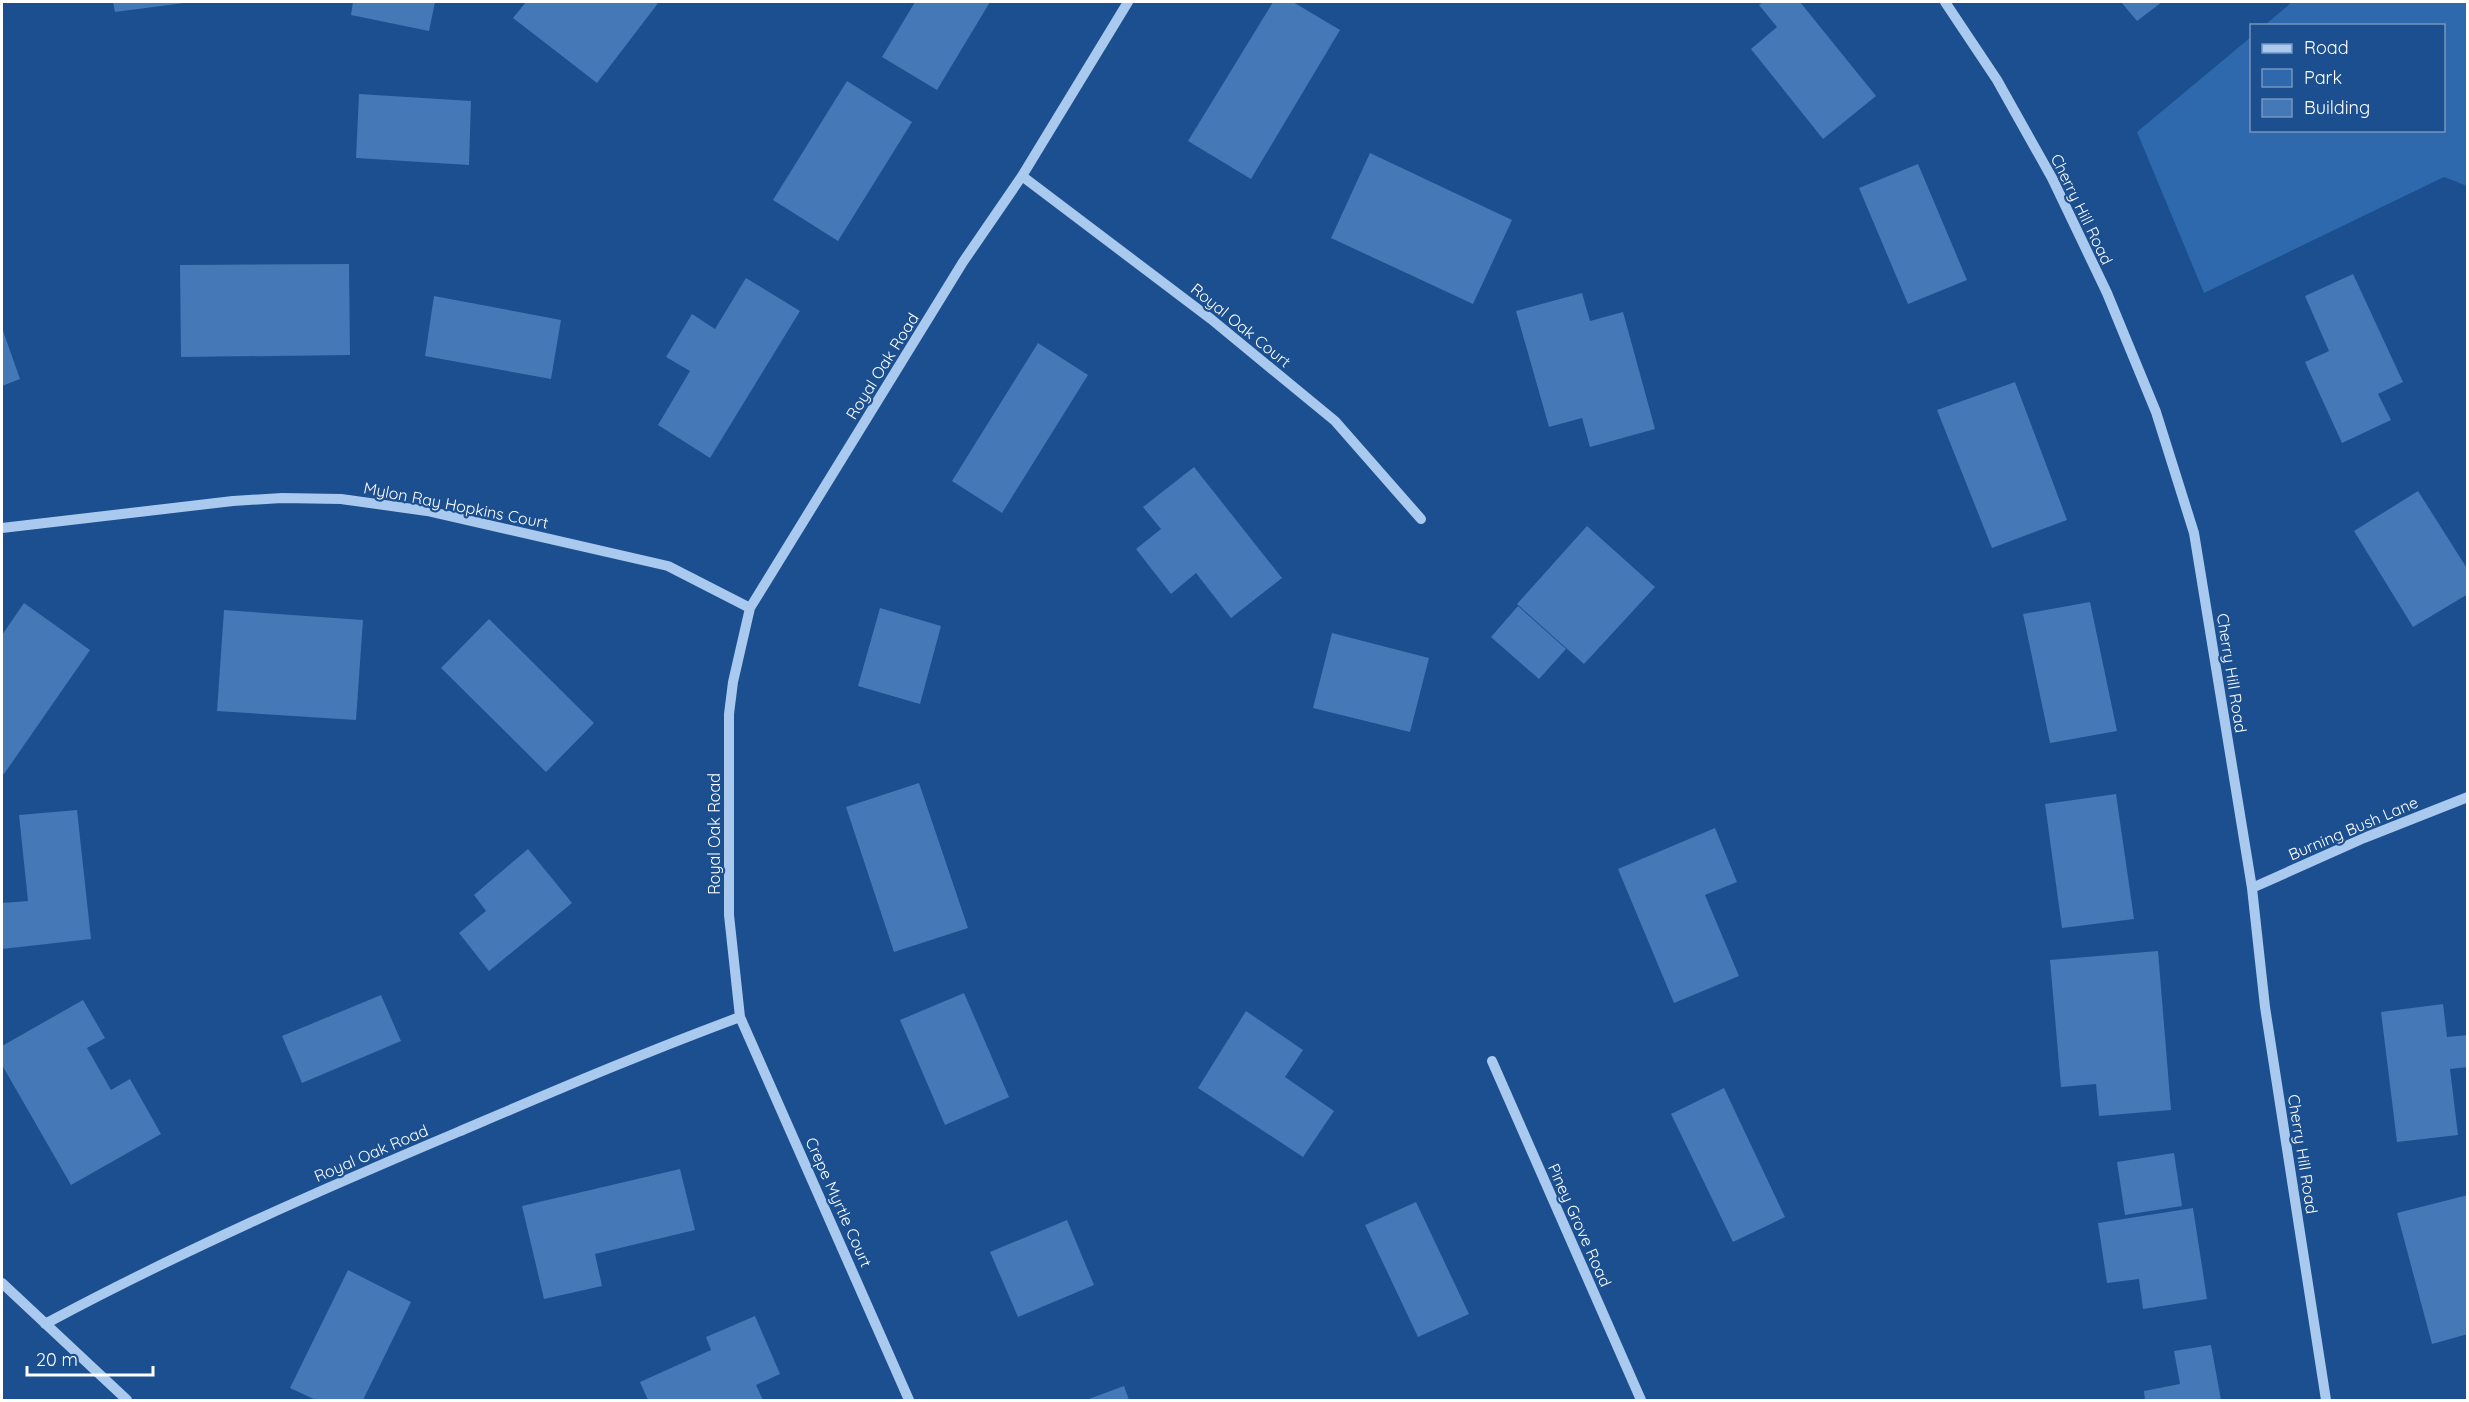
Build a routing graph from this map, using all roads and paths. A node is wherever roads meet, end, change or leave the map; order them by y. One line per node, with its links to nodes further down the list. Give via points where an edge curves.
1 (1128, 2): 3 (street, Royal Oak Road)
2 (1945, 2): 8 (street, Cherry Hill Road, via 1997,80 2052,178 2107,293 2156,412 2194,532)
3 (1022, 176): 4 (street, Royal Oak Court, via 1211,319 1335,421); 6 (street, Royal Oak Road, via 963,262)
4 (1421, 519)
5 (2, 528): 6 (street, Mylon Ray Hopkins Court, via 233,501 341,499 427,511 668,566)
6 (750, 608): 9 (street, Royal Oak Road, via 729,714 729,915)
7 (2468, 797): 8 (street, Burning Bush Lane, via 2364,837)
8 (2252, 888): 16 (street, Cherry Hill Road, via 2265,1007)
9 (740, 1017): 12 (street, Royal Oak Road, via 663,1045 331,1186 122,1283); 14 (street, Crepe Myrtle Court)
10 (1492, 1061): 15 (street, Piney Grove Road)
11 (2, 1283): 12 (street)
12 (45, 1324): 13 (street)
13 (127, 1401)
14 (909, 1401)
15 (1641, 1401)
16 (2326, 1401)

